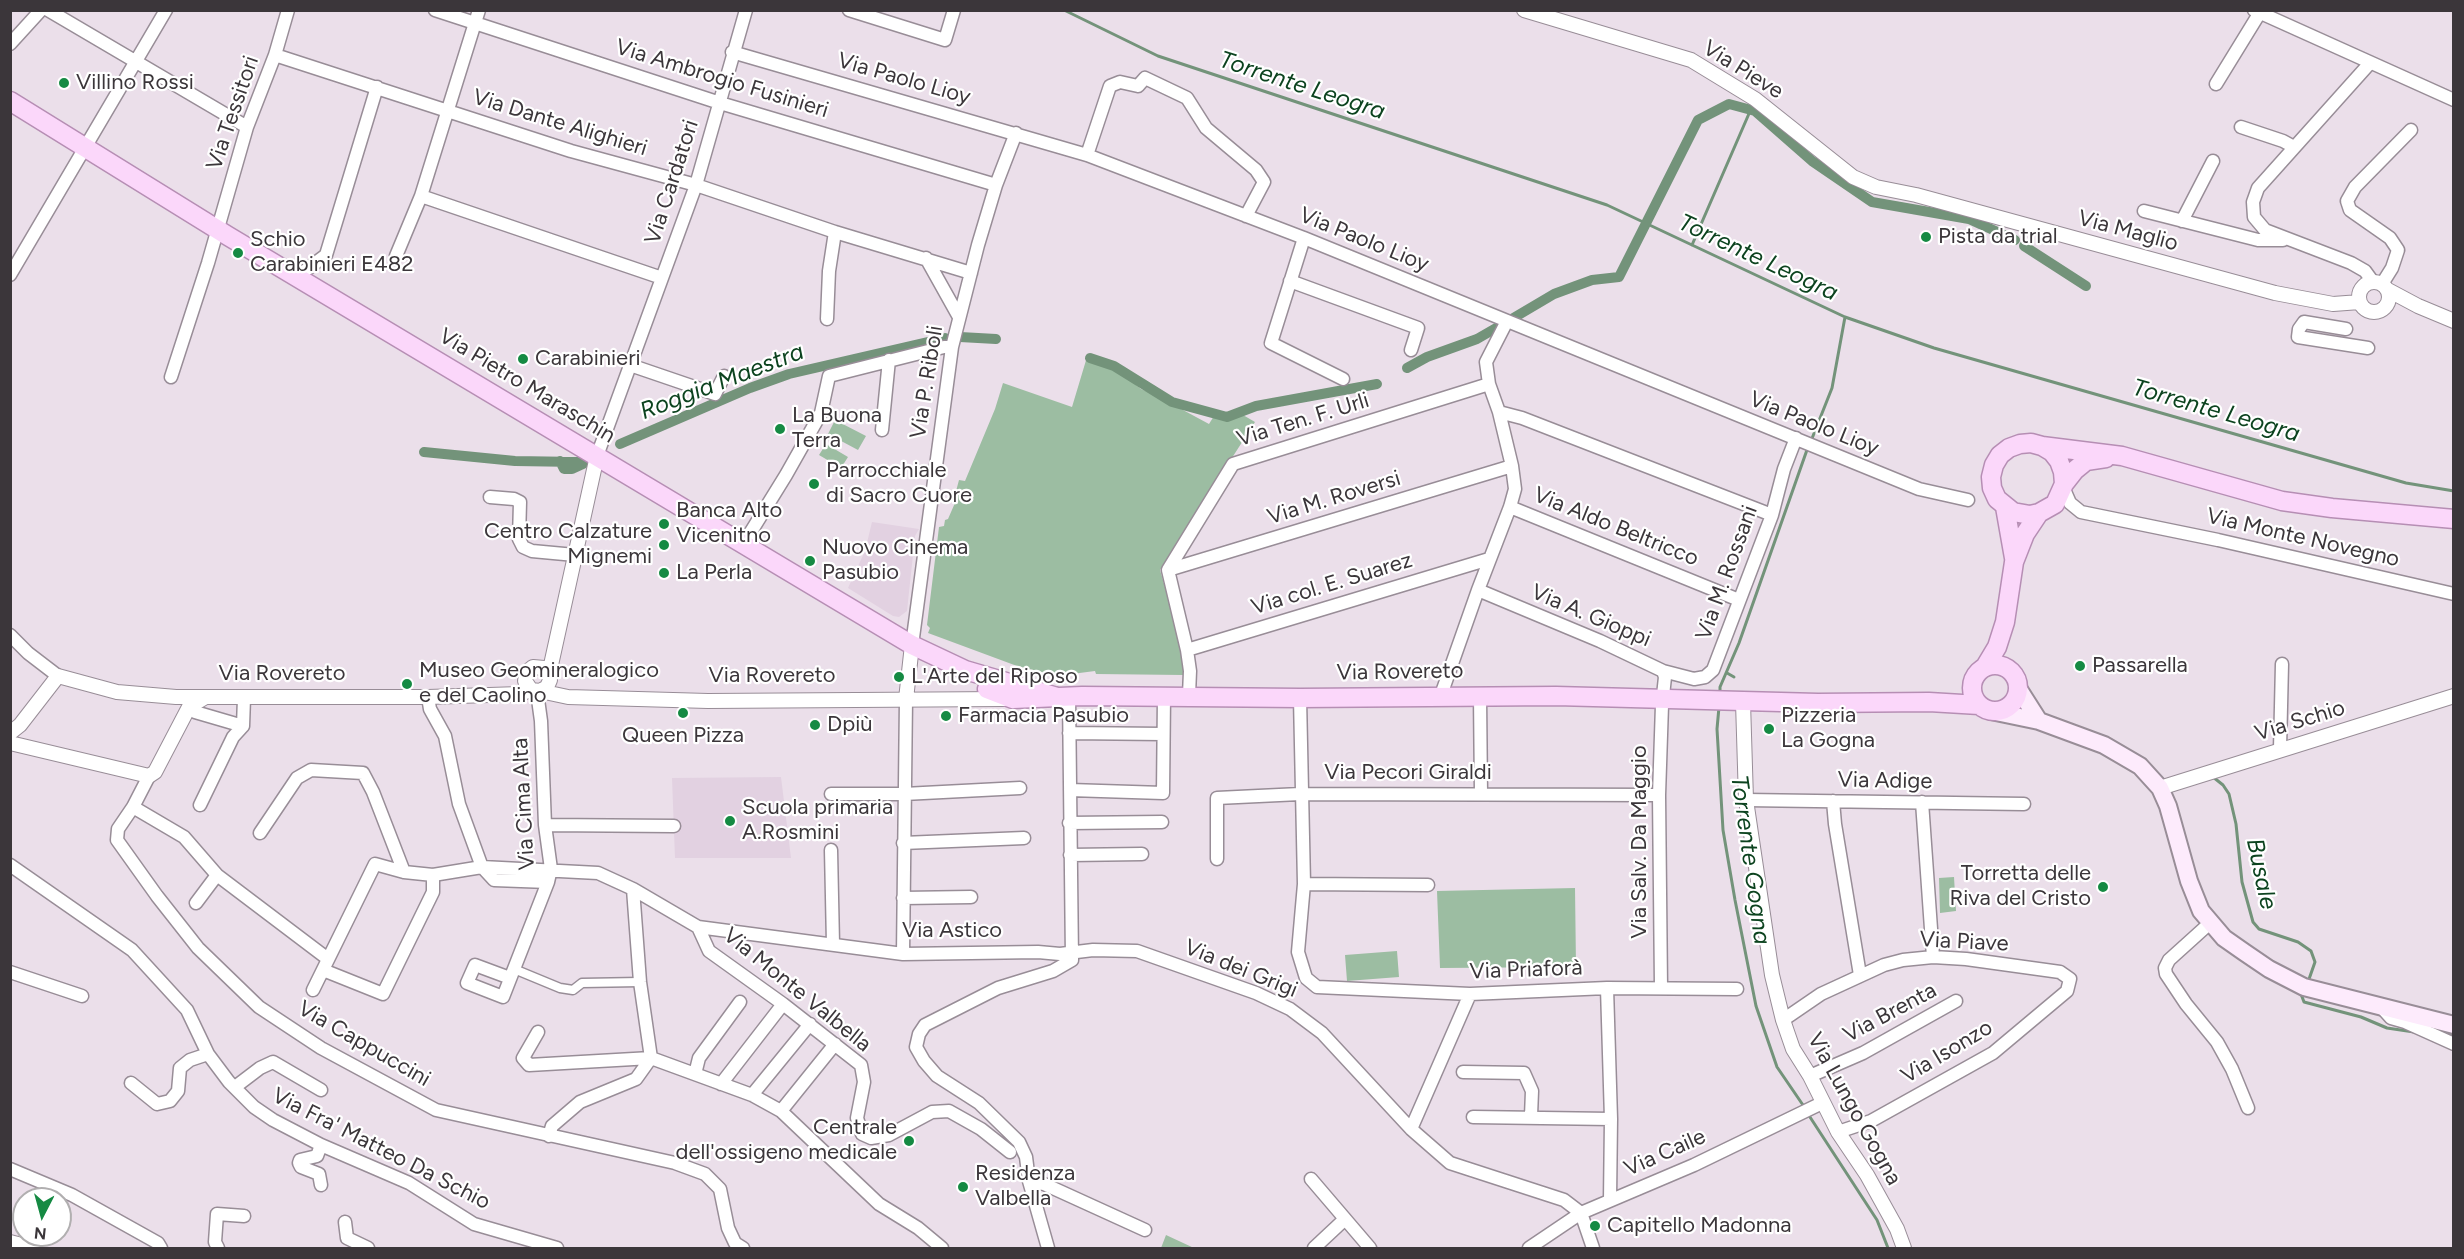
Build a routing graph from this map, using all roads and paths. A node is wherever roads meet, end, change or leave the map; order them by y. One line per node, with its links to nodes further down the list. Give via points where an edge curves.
1 (41, 10): 12 (street)
2 (48, 10): 15 (street)
3 (166, 10): 15 (street)
4 (288, 10): 14 (street, Via Tessitori)
5 (435, 10): 11 (street, Via Ambrogio Fusinieri)
6 (746, 10): 13 (street, Via Cardatori)
7 (849, 10): 8 (street, via 945,39)
8 (954, 10)
9 (1524, 10): 31 (street, Via Pieve, via 1691,60 1755,99)
10 (2257, 12): 16 (street); 17 (street)
11 (477, 16): 21 (street, Via Ambrogio Fusinieri); 22 (street)
12 (10, 44)
13 (732, 52): 21 (street, Via Cardatori); 26 (street, Via Paolo Lioy)
14 (274, 55): 18 (street, Via Dante Alighieri); 23 (street, Via Tessitori)
15 (136, 63): 23 (street); 27 (street)
16 (2370, 63): 19 (street); 28 (street)
17 (2216, 84)
18 (377, 87): 22 (street, Via Dante Alighieri); 46 (street, via 326,255)
19 (2454, 100)
20 (10, 101): 27 (main road, Via Pietro Maraschin)
21 (720, 103): 32 (street, Via Cardatori); 33 (street, Via Ambrogio Fusinieri)
22 (448, 110): 32 (street, Via Dante Alighieri, via 571,151); 34 (street)
23 (247, 127): 38 (street, Via Tessitori)
24 (2241, 127): 28 (street)
25 (2410, 130): 49 (street, via 2355,187 2347,201 2350,210 2390,238 2398,250)
26 (1016, 133): 29 (street, Via Paolo Lioy); 33 (street, Via P. Riboli)
27 (87, 146): 38 (main road, Via Pietro Maraschin); 45 (street)
28 (2294, 147): 41 (street, via 2258,188 2253,202 2254,216 2265,230)
29 (1087, 155): 36 (street, Via Paolo Lioy); 36 (street, via 1110,86 1120,82 1138,86 1145,78 1186,98 1206,128 1256,170 1264,182)
30 (2213, 161): 37 (street)
31 (1853, 177): 50 (street, Via Maglio, via 1876,187 2275,293 2332,304)
32 (696, 185): 39 (street, Via Dante Alighieri); 47 (street, Via Cardatori)
33 (996, 185): 44 (street, Via P. Riboli)
34 (421, 196): 42 (street); 47 (street)
35 (2144, 211): 37 (street)
36 (1246, 216): 40 (street, Via Paolo Lioy)
37 (2182, 221): 41 (street, via 2258,240)
38 (218, 229): 46 (main road, Via Pietro Maraschin); 64 (street, Via Tessitori)
39 (835, 232): 43 (street, Via Dante Alighieri); 54 (street)
40 (1304, 238): 48 (street); 55 (street, Via Paolo Lioy)
41 (2292, 241): 49 (street, via 2351,263)
42 (396, 256)
43 (926, 258): 44 (street, Via Dante Alighieri); 53 (street)
44 (971, 273): 53 (street, Via P. Riboli)
45 (10, 275)
46 (298, 276): 71 (main road, Via Pietro Maraschin)
47 (662, 278): 62 (street, Via Cardatori)
48 (1290, 281): 60 (street, via 1418,328); 65 (street, via 1271,343)
49 (2381, 285): 50 (street, via 2361,289); 51 (street, via 2389,297); 52 (street)
50 (2360, 302): 51 (street, via 2374,312)
51 (2387, 305): 52 (street)
52 (2418, 306): 56 (street)
53 (958, 317): 58 (street, Via P. Riboli)
54 (827, 319)
55 (1507, 321): 66 (street, via 1486,362); 69 (street, Via Paolo Lioy)
56 (2454, 321)
57 (2346, 329): 59 (street, via 2304,322 2298,337)
58 (952, 347): 61 (street); 92 (street, Via P. Riboli)
59 (2368, 348)
60 (1411, 350)
61 (889, 360): 68 (street); 82 (street, via 829,376 820,412)
62 (630, 364): 63 (street, via 715,394); 71 (street, Via Cardatori)
63 (724, 376)
64 (171, 377)
65 (1343, 379)
66 (1489, 384): 67 (street); 86 (street, Via Ten. F. Urli, via 1233,464)
67 (1499, 412): 73 (street); 80 (street)
68 (882, 429)
69 (1805, 442): 76 (street, Via Paolo Lioy, via 1919,489); 80 (street, Via M. Rossani, via 1784,469)
70 (2042, 446): 72 (main road, via 2122,456); 74 (main road, via 2060,461); 78 (main road, via 2020,444 2000,455 1991,477 1992,488)
71 (597, 456): 82 (main road, Via Pietro Maraschin); 83 (street, Via Cardatori)
72 (2144, 463): 74 (main road, via 2096,458 2075,470); 81 (main road, via 2282,501)
73 (1512, 466): 77 (street, via 1515,489); 86 (street, Via M. Roversi)
74 (2063, 486): 79 (main road, via 2055,504); 88 (street, Via Monte Novegno, via 2070,503 2081,512)
75 (490, 497): 83 (street, via 520,502 519,539 523,547)
76 (1968, 500)
77 (1510, 507): 84 (street); 89 (street, Via Aldo Beltricco)
78 (2005, 507): 79 (main road, via 2021,515); 85 (main road)
79 (2039, 513): 85 (main road)
80 (1772, 515): 89 (street, Via M. Rossani)
81 (2445, 517)
82 (744, 543): 92 (main road, Via Pietro Maraschin)
83 (575, 555): 93 (street, Via Cardatori)
84 (1489, 560): 87 (street); 94 (street, Via col. E. Suarez)
85 (2014, 562): 90 (main road)
86 (1168, 570): 94 (street)
87 (1478, 590): 98 (street, Via A. Gioppi); 108 (street)
88 (2454, 594)
89 (1739, 600): 98 (street, Via M. Rossani, via 1713,670 1694,680)
90 (2005, 622): 99 (main road); 100 (main road, via 1997,647)
91 (10, 635): 101 (street)
92 (912, 645): 95 (main road, Via Pietro Maraschin); 120 (street)
93 (554, 649): 97 (street); 102 (street, Via Cardatori)
94 (1187, 650): 107 (street)
95 (946, 662): 105 (main road, Via Pietro Maraschin); 106 (main road, Via Pietro Maraschin)
96 (2282, 664): 133 (street)
97 (537, 666): 102 (street); 103 (street, via 529,669)
98 (1663, 670): 119 (street, Via A. Gioppi)
99 (2011, 671): 100 (main road, via 1998,665); 104 (main road)
100 (1980, 672): 122 (main road, via 1960,692); 124 (main road, via 1972,692)
101 (58, 676): 112 (street, Via Rovereto, via 117,692); 128 (street)
102 (550, 677): 103 (street, via 547,687); 114 (street)
103 (533, 688): 113 (street, Via Rovereto, via 508,694); 114 (street, Via Rovereto); 151 (street, Via Cima Alta, via 541,721)
104 (2018, 688): 124 (main road, via 2018,695 2005,710); 125 (main road)
105 (978, 692): 106 (main road, Via Pietro Maraschin); 106 (street, Via Rovereto); 120 (street, Via Rovereto)
106 (1017, 695): 115 (main road, Via Rovereto)
107 (1189, 695): 109 (main road, Via Rovereto); 118 (main road, Via Rovereto)
108 (1441, 695): 110 (main road, Via Rovereto); 118 (main road, Via Rovereto)
109 (1164, 696): 115 (main road, Via Rovereto); 130 (street)
110 (1480, 696): 119 (main road, Via Rovereto); 141 (street)
111 (2454, 696): 133 (street, Via Schio)
112 (176, 697): 116 (street, Via Rovereto); 127 (street, Via Cappuccini, via 180,706)
113 (428, 697): 117 (street, Via Rovereto); 161 (street, via 445,736 459,804)
114 (577, 697): 120 (street, Via Rovereto, via 726,701)
115 (1063, 697): 129 (street)
116 (204, 698): 117 (street, Via Rovereto); 123 (street)
117 (244, 698): 126 (street)
118 (1300, 698): 140 (street)
119 (1663, 698): 121 (main road, Via Rovereto); 142 (street, Via Salv. Da Maggio)
120 (906, 699): 139 (street)
121 (1736, 701): 122 (main road, Via Rovereto); 143 (street, Via Lungo Gogna)
122 (1929, 702): 124 (main road)
123 (189, 706): 126 (street, via 195,712); 127 (street, Via Cappuccini)
124 (1985, 708): 125 (main road)
125 (2039, 721): 136 (main road, via 2120,753 2140,766)
126 (243, 726): 147 (street, via 233,737)
127 (177, 727): 134 (street, Via Cappuccini, via 155,772)
128 (15, 729): 132 (street)
129 (1070, 733): 130 (street); 137 (street)
130 (1163, 734): 137 (street, via 1162,793)
131 (10, 743): 132 (street)
132 (28, 749): 134 (street)
133 (2280, 749): 136 (street, Via Schio)
134 (149, 776): 148 (street, Via Cappuccini)
135 (1020, 788): 139 (street)
136 (2160, 788): 173 (main road, via 2175,824 2194,897)
137 (1070, 790): 150 (street)
138 (831, 794): 139 (street)
139 (904, 794): 155 (street)
140 (1300, 794): 141 (street, Via Pecori Giraldi); 159 (street, Via Pecori Giraldi, via 1217,798); 167 (street)
141 (1481, 794): 142 (street, Via Pecori Giraldi)
142 (1659, 795): 184 (street, Via Salv. Da Maggio)
143 (1746, 800): 144 (street, Via Adige); 195 (street, Via Lungo Gogna, via 1772,975)
144 (1833, 801): 145 (street, Via Adige); 182 (street)
145 (1922, 802): 146 (street, Via Adige); 178 (street)
146 (2024, 804)
147 (200, 805)
148 (133, 807): 164 (street, via 184,837); 219 (street, Via Cappuccini, via 118,829 117,840 198,948 259,1007 321,1048 436,1110)
149 (1161, 822): 150 (street)
150 (1069, 823): 158 (street)
151 (545, 825): 152 (street); 162 (street, Via Cima Alta)
152 (674, 826)
153 (260, 833): 163 (street, via 297,778 311,770 363,773)
154 (1024, 838): 155 (street)
155 (903, 843): 171 (street)
156 (831, 850): 175 (street)
157 (1142, 854): 158 (street)
158 (1070, 855): 176 (street)
159 (1216, 859)
160 (10, 865): 201 (street, Via Fra' Matteo Da Schio, via 132,950 187,1010)
161 (482, 867): 162 (street, Via Astico); 165 (street, Via Astico); 166 (street, via 494,880)
162 (551, 869): 166 (street, Via Cima Alta); 169 (street, Via Astico, via 598,873)
163 (404, 872): 165 (street, Via Astico); 179 (street, Via Astico, via 375,864)
164 (217, 874): 172 (street); 179 (street)
165 (433, 876): 179 (street, via 433,892 383,994)
166 (548, 882): 181 (street, Via Cima Alta)
167 (1304, 884): 168 (street); 189 (street, Via Priaforà, via 1299,952 1306,978 1317,987)
168 (1428, 885)
169 (633, 889): 174 (street, Via Astico); 183 (street)
170 (971, 897): 171 (street)
171 (903, 898): 177 (street)
172 (196, 903)
173 (2210, 922): 194 (main road, via 2224,938 2291,982); 212 (street, via 2169,960 2166,974 2217,1042)
174 (698, 927): 175 (street, Via Astico); 193 (street, Via Monte Valbella, via 709,951)
175 (833, 944): 177 (street, Via Astico)
176 (1071, 952): 177 (street, Via Astico); 217 (street, Via dei Grigi, via 1137,951 1290,1009 1322,1033); 224 (street, via 1072,960 1053,971 998,988 924,1025 918,1034 916,1047 937,1076 979,1103 1019,1142 1026,1157)
177 (903, 954)
178 (1933, 957): 182 (street, Via Piave, via 1903,960); 188 (street, Via Piave, via 2060,972 2070,979)
179 (326, 964): 187 (street)
180 (10, 972): 190 (street)
181 (512, 974): 183 (street, via 573,990 582,983)
182 (1860, 975): 195 (street, Via Piave, via 1821,994)
183 (640, 982): 202 (street)
184 (1661, 987): 185 (street, Via Priaforà); 186 (street, Via Priaforà)
185 (1607, 988): 189 (street, Via Priaforà); 216 (street)
186 (1737, 988)
187 (313, 990)
188 (2067, 991): 218 (street, Via Isonzo, via 1993,1053 1871,1121)
189 (1470, 994): 217 (street)
190 (82, 996)
191 (1956, 1001): 205 (street, Via Brenta, via 1863,1053)
192 (740, 1002): 204 (street, via 699,1058)
193 (783, 1004): 196 (street, Via Monte Valbella); 207 (street)
194 (2382, 1008): 197 (main road); 200 (street, via 2391,1018)
195 (1783, 1020): 205 (street, Via Lungo Gogna, via 1793,1048)
196 (810, 1024): 199 (street, Via Monte Valbella); 210 (street)
197 (2454, 1025)
198 (538, 1032): 202 (street, via 523,1058 529,1065)
199 (835, 1044): 213 (street); 221 (street, Via Monte Valbella, via 861,1065 864,1082 857,1118 862,1134 871,1138 890,1135 932,1112 949,1111)
200 (2454, 1044)
201 (208, 1054): 206 (street, via 180,1068 178,1091 170,1101 157,1104); 208 (street, Via Fra' Matteo Da Schio)
202 (651, 1058): 204 (street); 219 (street, via 636,1079 580,1101 552,1125)
203 (1463, 1072): 214 (street, via 1524,1072 1532,1091)
204 (695, 1074): 207 (street)
205 (1810, 1076): 211 (street, Via Lungo Gogna)
206 (130, 1083)
207 (721, 1084): 210 (street)
208 (235, 1087): 209 (street, via 273,1062); 220 (street, Via Fra' Matteo Da Schio, via 273,1120)
209 (321, 1090)
210 (752, 1095): 213 (street)
211 (1819, 1105): 218 (street, Via Lungo Gogna); 226 (street, Via Caile)
212 (2248, 1108)
213 (781, 1111): 239 (street, via 879,1204)
214 (1531, 1116): 215 (street); 216 (street)
215 (1473, 1117)
216 (1611, 1119): 226 (street)
217 (1411, 1129): 227 (street, Via dei Grigi, via 1450,1163 1564,1200)
218 (1838, 1132): 245 (street, Via Lungo Gogna, via 1872,1184)
219 (549, 1136): 238 (street, Via Cappuccini, via 675,1163 705,1174 720,1189 728,1228)
220 (321, 1145): 225 (street, via 318,1156 300,1160 299,1164 319,1174); 237 (street, Via Fra' Matteo Da Schio, via 409,1183 474,1224)
221 (1010, 1152)
222 (10, 1169): 234 (street, via 72,1195)
223 (1311, 1179): 229 (street)
224 (1029, 1181): 231 (street, via 1044,1184); 240 (street)
225 (321, 1185)
226 (1611, 1200): 227 (street, Via Caile)
227 (1581, 1213): 243 (street, Via Caile); 244 (street)
228 (244, 1216): 235 (street, via 217,1214)
229 (1345, 1219): 241 (street); 242 (street)
230 (345, 1222): 236 (street, via 347,1238)
231 (1145, 1230)
232 (10, 1242): 233 (street)
233 (33, 1248)
234 (162, 1248)
235 (218, 1248)
236 (368, 1248)
237 (557, 1248)
238 (742, 1248)
239 (942, 1248)
240 (1048, 1248)
241 (1314, 1248)
242 (1370, 1248)
243 (1529, 1248)
244 (1593, 1248)
245 (1904, 1248)

